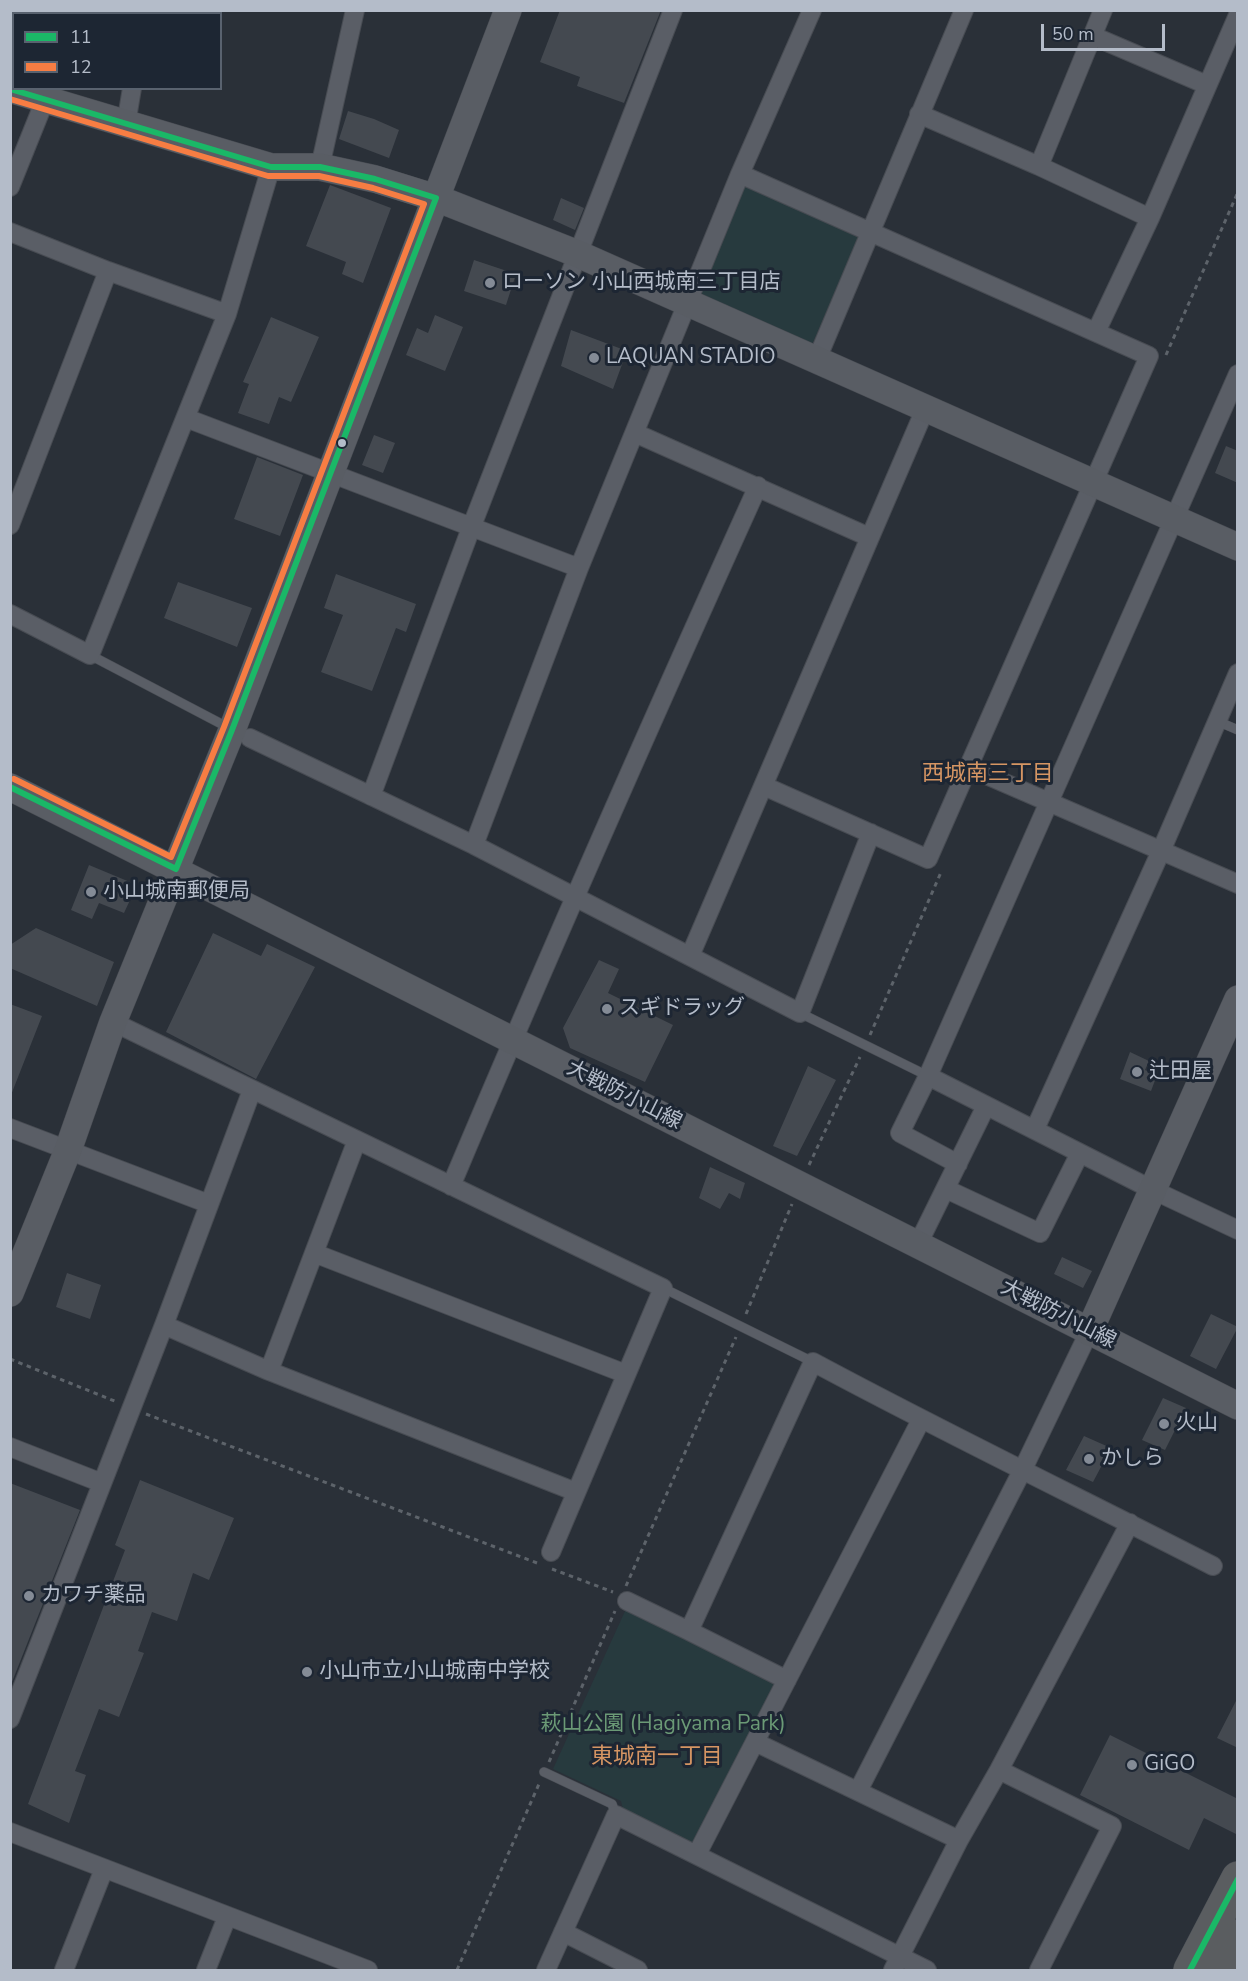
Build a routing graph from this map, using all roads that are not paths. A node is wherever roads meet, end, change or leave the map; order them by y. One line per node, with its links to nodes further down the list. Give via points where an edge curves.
1 (355, 10): 17 (street)
2 (508, 10): 20 (street)
3 (673, 10): 24 (street)
4 (964, 10): 13 (street)
5 (1103, 10): 8 (street)
6 (812, 11): 18 (street)
7 (1238, 15): 9 (street)
8 (1093, 36): 9 (street); 16 (street)
9 (1207, 85): 21 (street)
10 (13, 90): 12 (street)
11 (132, 90): 14 (street)
12 (45, 100): 14 (street); 19 (street)
13 (919, 114): 16 (street); 23 (street)
14 (126, 124): 15 (street)
15 (271, 166): 17 (street); 27 (street)
16 (1039, 166): 21 (street)
17 (320, 167): 20 (street)
18 (740, 174): 23 (street); 26 (street)
19 (10, 187)
20 (436, 198): 24 (street); 34 (street)
21 (1150, 218): 28 (street)
22 (10, 231): 25 (street)
23 (870, 232): 28 (street); 29 (street)
24 (578, 254): 26 (street); 39 (street)
25 (108, 271): 27 (street); 38 (street)
26 (689, 303): 29 (street); 33 (street)
27 (227, 314): 32 (street)
28 (1096, 332): 35 (street, via 1149,356)
29 (817, 359): 31 (street)
30 (1238, 374): 37 (street)
31 (926, 407): 35 (street); 40 (street)
32 (186, 418): 34 (street); 44 (street)
33 (635, 433): 36 (street); 42 (street)
34 (329, 472): 39 (street); 48 (street)
35 (1094, 483): 37 (street); 54 (street, via 928,859)
36 (758, 486): 40 (street); 59 (street)
37 (1174, 517): 41 (street); 53 (street)
38 (10, 525)
39 (471, 528): 42 (street); 52 (street)
40 (869, 537): 50 (street)
41 (1238, 547)
42 (579, 568): 55 (street)
43 (10, 614): 44 (street)
44 (90, 655): 48 (lane)
45 (1238, 673): 46 (street)
46 (1217, 721): 47 (lane); 56 (street)
47 (1238, 730)
48 (241, 734): 52 (street); 57 (street)
49 (984, 774): 53 (street)
50 (764, 786): 54 (street); 60 (street)
51 (10, 787): 57 (street, 大戦防小山線)
52 (371, 796): 55 (street)
53 (1049, 801): 56 (street); 65 (street)
54 (871, 833): 62 (street)
55 (474, 845): 59 (street)
56 (1161, 851): 58 (street); 69 (street)
57 (176, 869): 63 (street); 64 (street, 大戦防小山線)
58 (1238, 884)
59 (576, 897): 60 (street); 64 (street)
60 (690, 956): 62 (street)
61 (1238, 999): 76 (street)
62 (800, 1012): 65 (lane)
63 (113, 1022): 66 (street); 71 (street)
64 (512, 1040): 74 (street); 79 (street, 大戦防小山線)
65 (928, 1076): 67 (street); 73 (street, via 900,1133)
66 (252, 1090): 70 (street); 77 (street)
67 (986, 1106): 69 (street); 73 (street)
68 (10, 1128): 71 (street)
69 (1035, 1129): 72 (street)
70 (357, 1140): 74 (street); 80 (street)
71 (68, 1150): 77 (street); 82 (street)
72 (1080, 1153): 75 (street, via 1040,1233); 76 (street)
73 (958, 1164): 75 (street)
74 (452, 1186): 81 (street)
75 (946, 1189): 79 (street)
76 (1153, 1190): 78 (street); 84 (street)
77 (209, 1204): 83 (street)
78 (1238, 1230)
79 (918, 1244): 84 (street, 大戦防小山線)
80 (314, 1253): 86 (street); 87 (street)
81 (663, 1288): 85 (lane); 87 (street)
82 (10, 1293)
83 (164, 1325): 86 (street); 92 (street)
84 (1089, 1332): 88 (street, 大戦防小山線); 91 (street)
85 (813, 1362): 89 (street); 98 (street)
86 (269, 1371): 93 (street)
87 (627, 1374): 93 (street)
88 (1238, 1406)
89 (921, 1420): 91 (street); 99 (street)
90 (10, 1447): 92 (street)
91 (1023, 1469): 94 (street); 104 (street)
92 (102, 1483): 100 (street)
93 (576, 1492): 95 (street)
94 (1130, 1523): 96 (street); 102 (street)
95 (551, 1552)
96 (1213, 1566)
97 (622, 1604): 98 (street)
98 (689, 1631): 99 (street)
99 (787, 1680): 101 (street)
100 (10, 1719)
101 (755, 1742): 104 (street); 108 (street)
102 (999, 1770): 107 (street); 120 (street, via 1112,1826)
103 (544, 1772): 105 (lane, via 612,1804)
104 (858, 1791): 107 (street)
105 (616, 1815): 108 (street); 112 (street)
106 (10, 1832): 109 (street)
107 (959, 1840): 113 (street)
108 (697, 1854): 113 (street)
109 (104, 1869): 111 (street); 115 (street)
110 (1238, 1878): 121 (highway)
111 (226, 1917): 114 (street); 116 (street)
112 (563, 1932): 117 (street); 118 (street)
113 (896, 1963): 119 (street)
114 (366, 1970)
115 (64, 1971)
116 (206, 1971)
117 (546, 1971)
118 (638, 1971)
119 (927, 1971)
120 (1040, 1971)
121 (1190, 1971)

